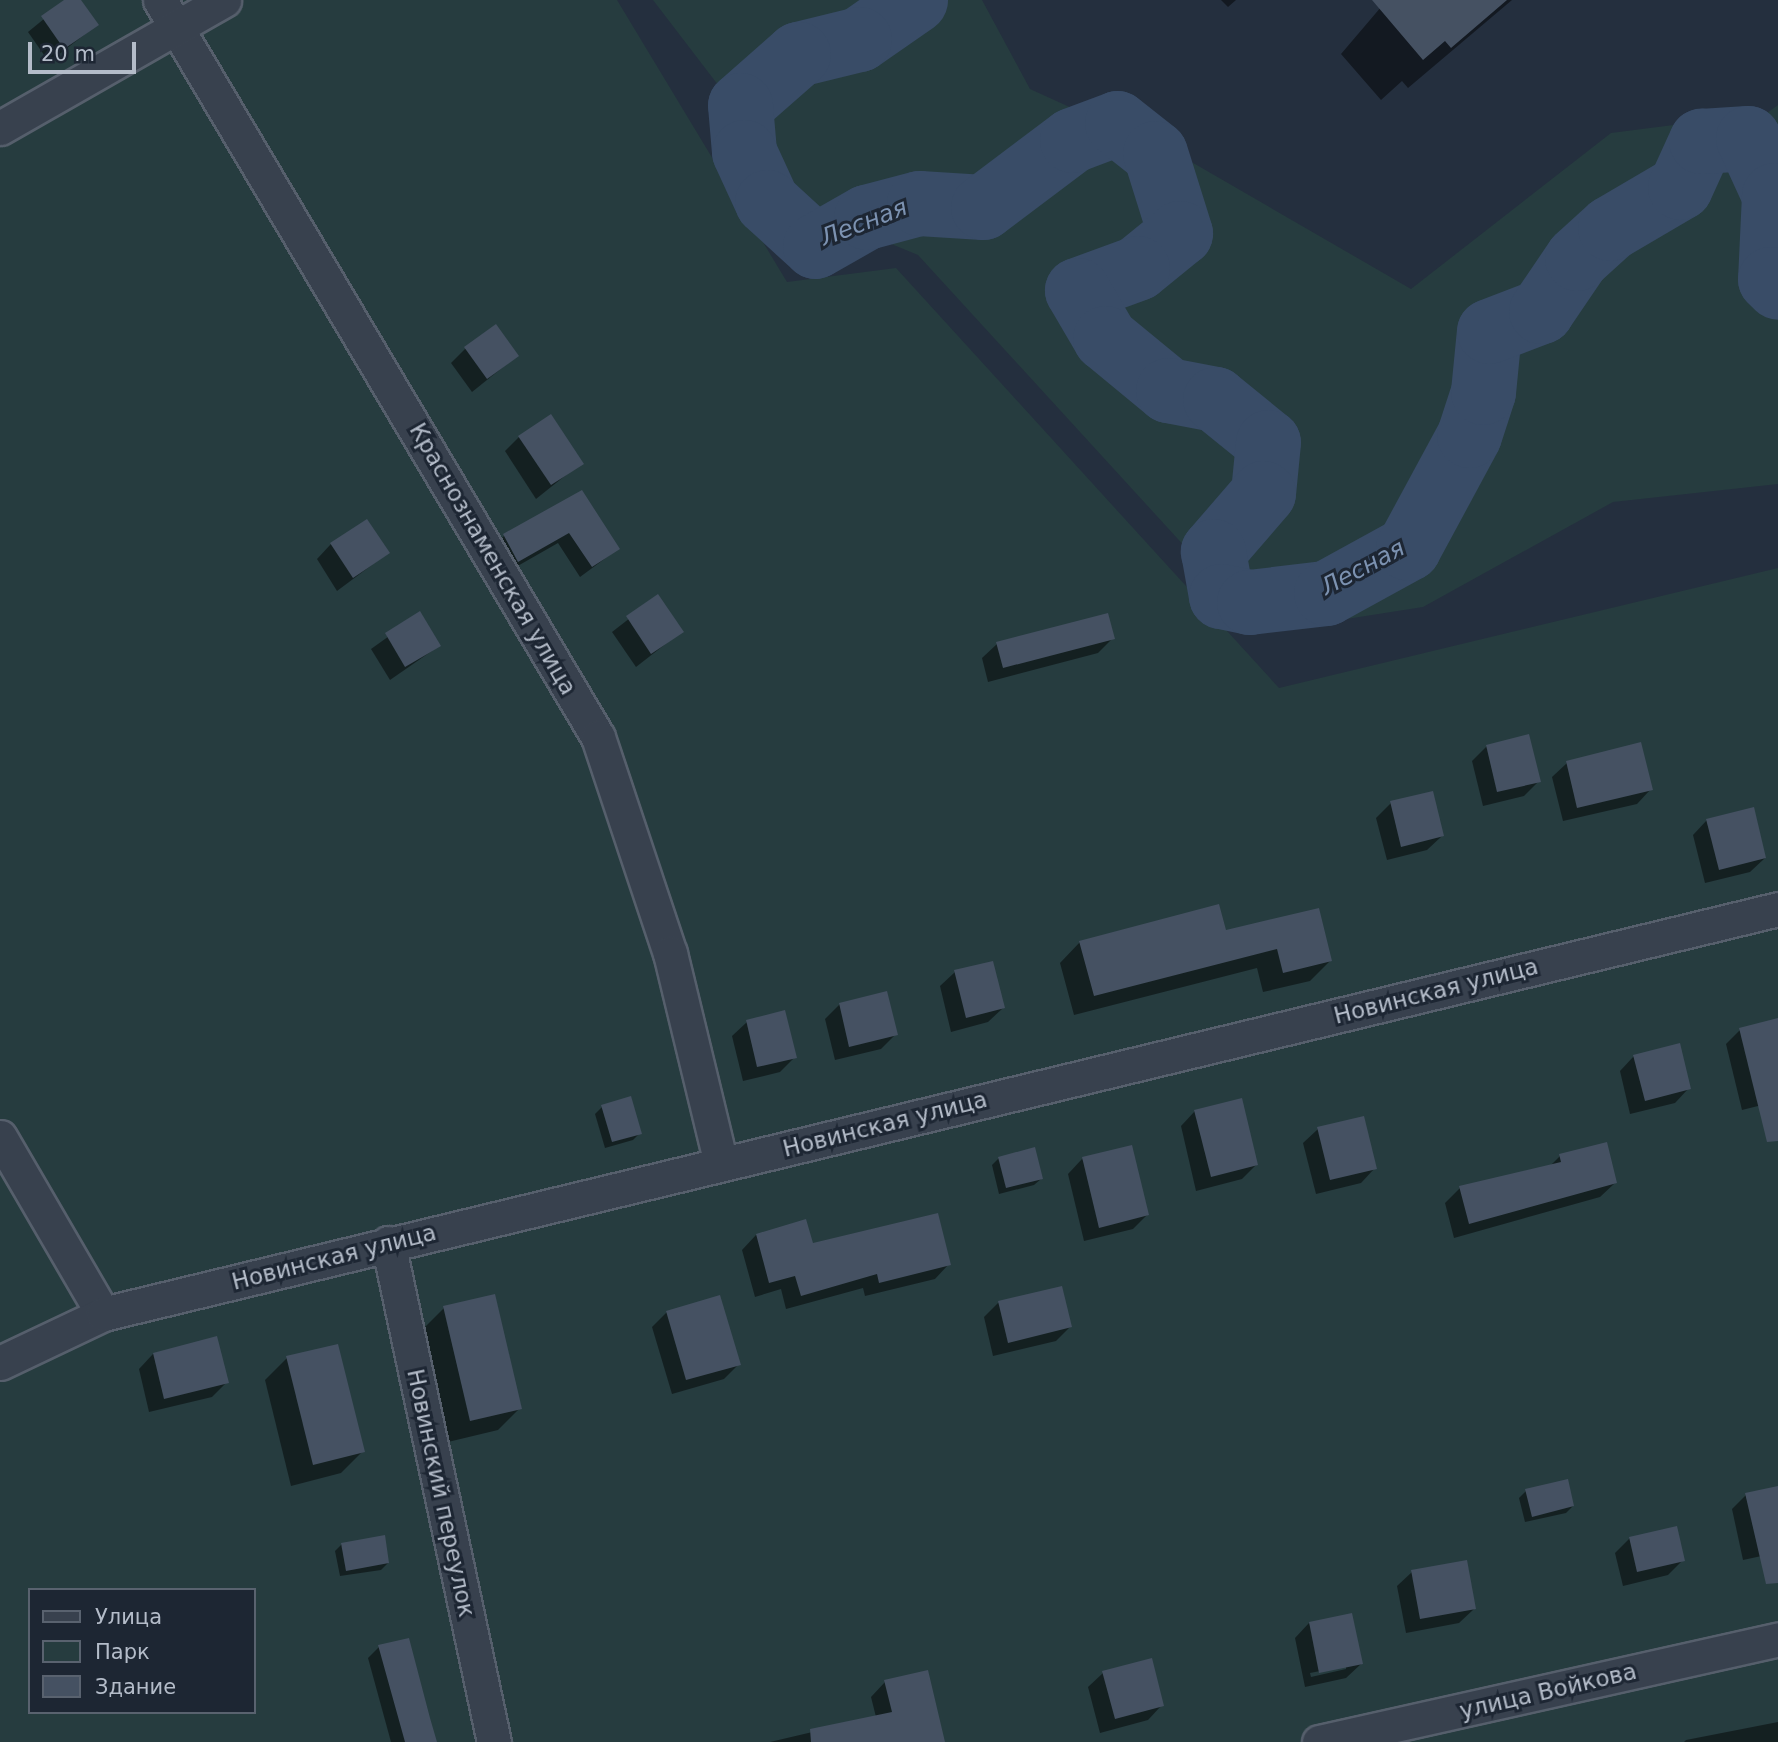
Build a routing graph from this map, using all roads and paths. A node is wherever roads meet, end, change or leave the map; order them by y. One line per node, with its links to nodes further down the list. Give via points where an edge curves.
1 (159, 0): 3 (street, Краснознаменская улица)
2 (224, 0): 3 (street)
3 (178, 28): 4 (street); 7 (street, Краснознаменская улица, via 598,737 670,953)
4 (0, 128)
5 (1778, 909): 7 (street, Новинская улица)
6 (0, 1137): 9 (street)
7 (721, 1164): 8 (street, Новинская улица)
8 (388, 1243): 9 (street, Новинская улица); 12 (street, Новинский переулок)
9 (103, 1314): 10 (street, Новинская улица)
10 (0, 1363)
11 (1778, 1639): 13 (street, улица Войкова)
12 (494, 1742)
13 (1319, 1742)

